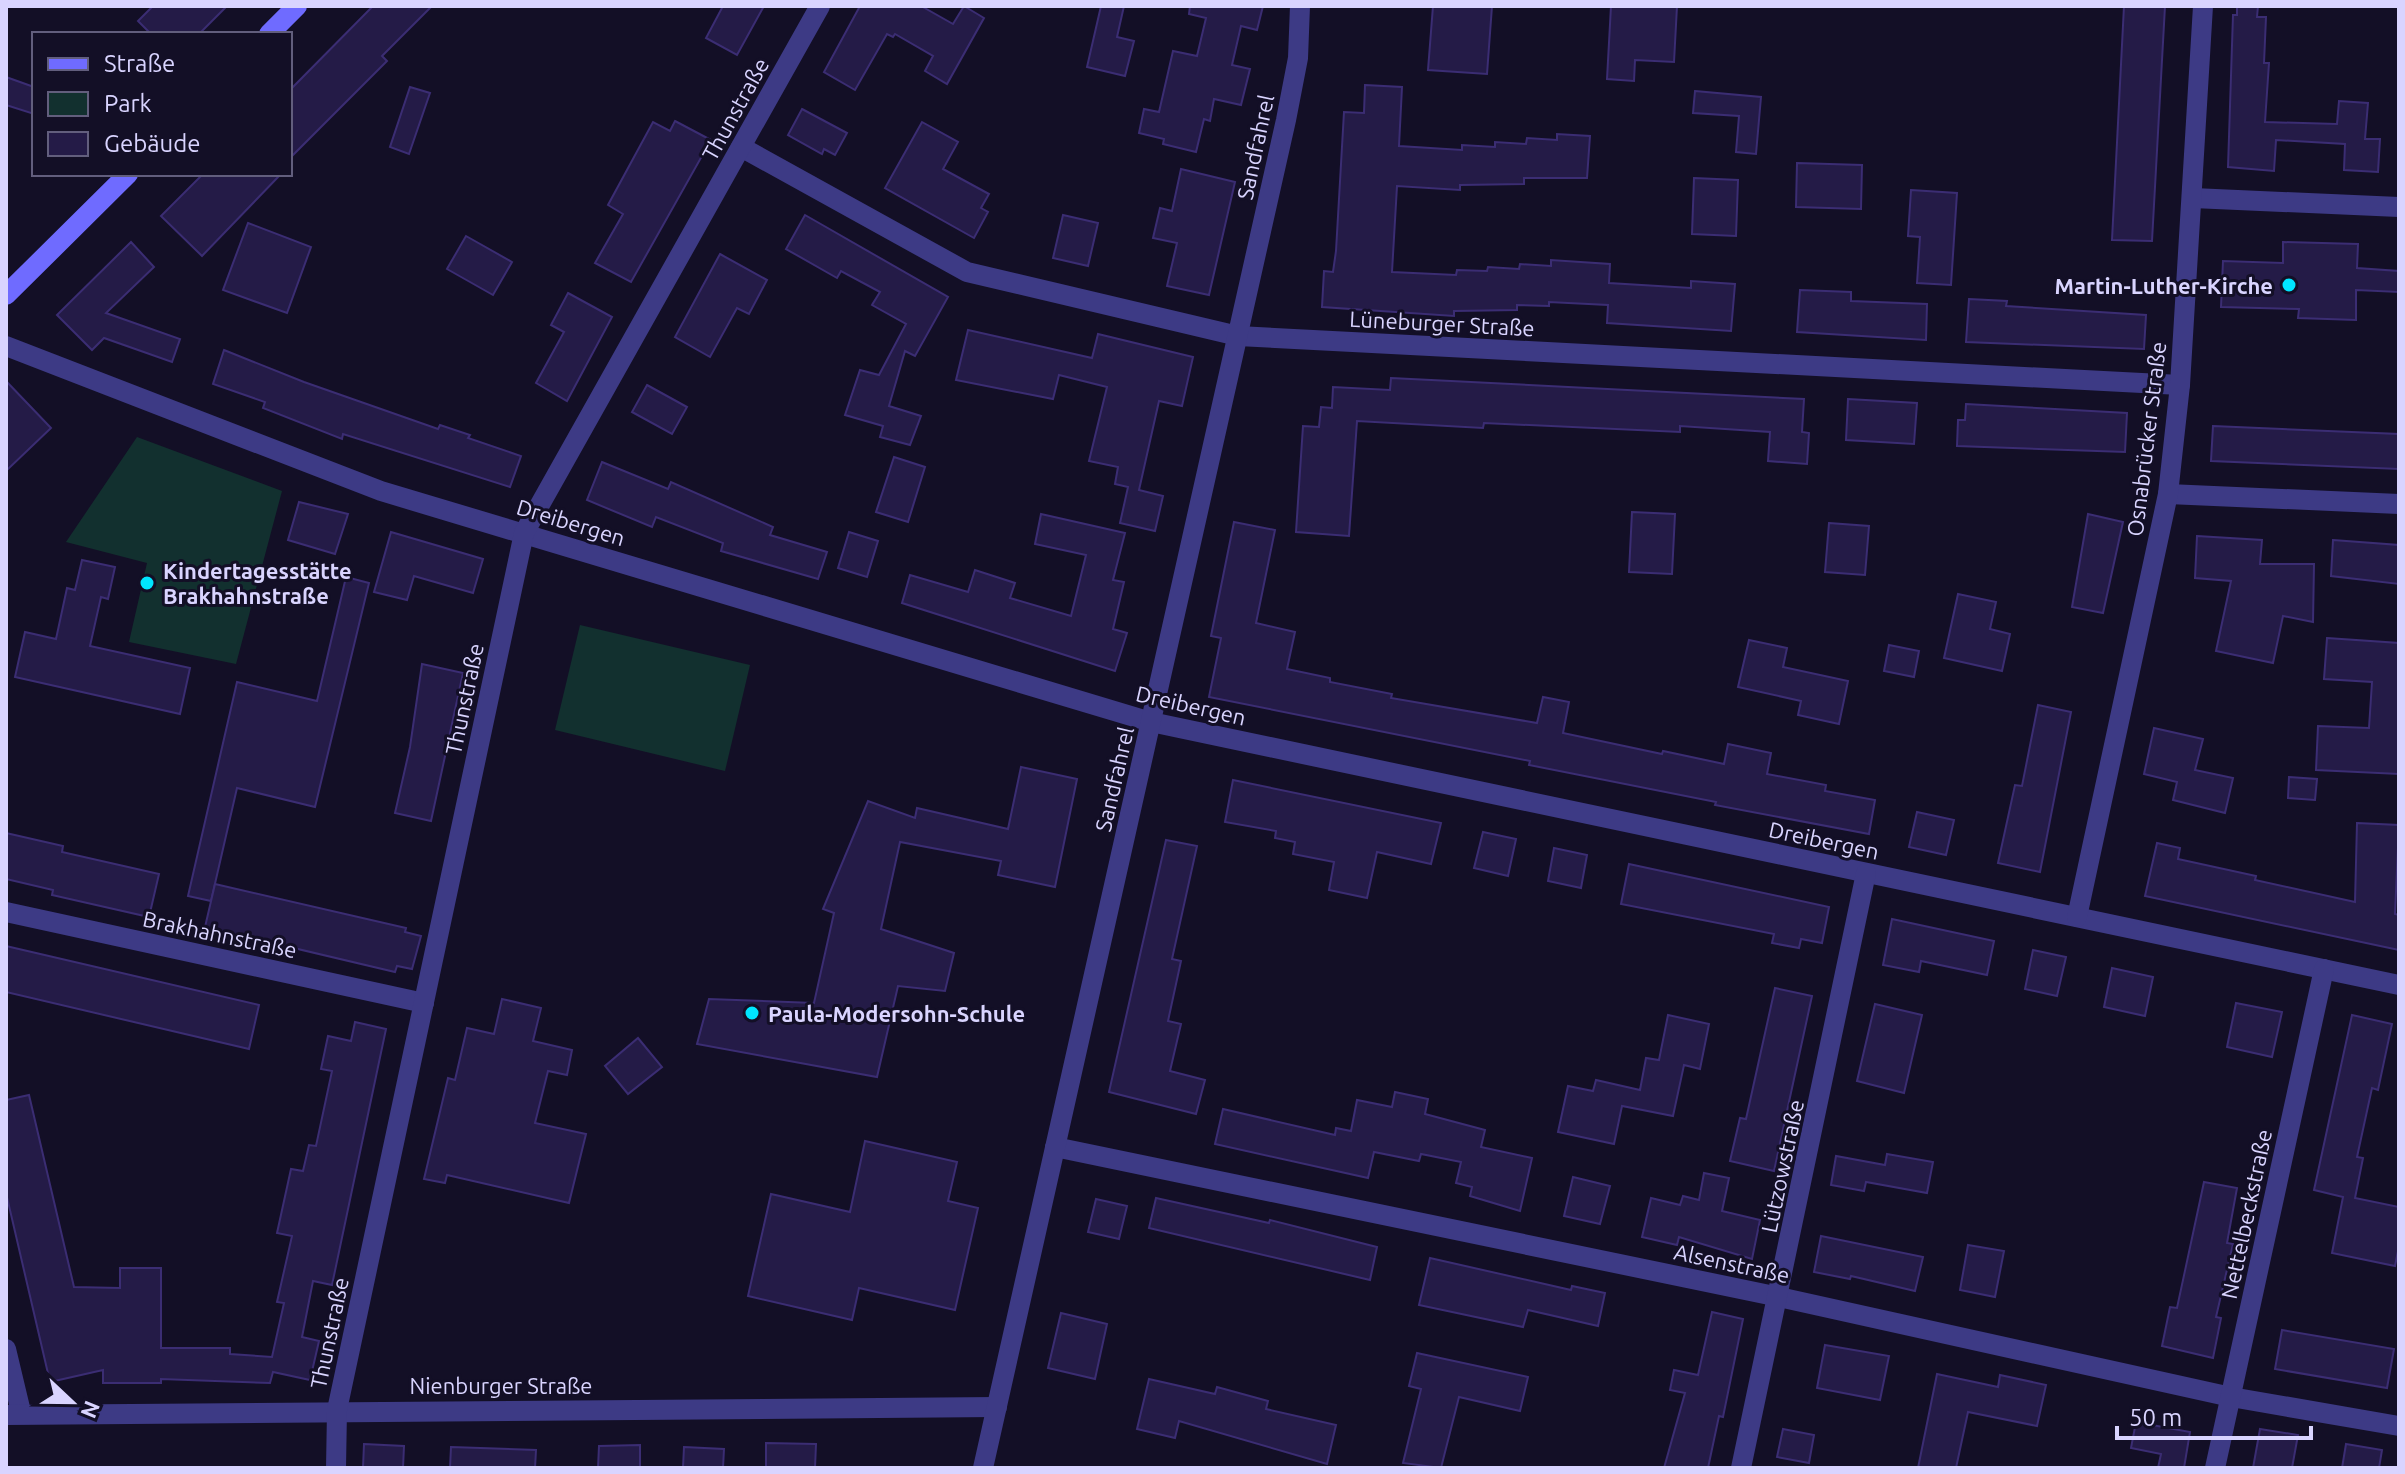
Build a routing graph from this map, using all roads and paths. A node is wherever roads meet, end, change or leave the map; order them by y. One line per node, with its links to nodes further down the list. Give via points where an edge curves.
1 (297, 6): 5 (street)
2 (820, 6): 6 (street, Thunstraße)
3 (1300, 6): 11 (street, Sandfahrel, via 1298,58)
4 (2203, 6): 8 (street, Osnabrücker Straße)
5 (271, 32)
6 (741, 147): 11 (street, Lüneburger Straße, via 967,272); 16 (street, Thunstraße)
7 (126, 176): 10 (street)
8 (2193, 198): 9 (street); 13 (street, Osnabrücker Straße)
9 (2399, 207)
10 (6, 295)
11 (1238, 336): 13 (street, Lüneburger Straße); 17 (street, Sandfahrel)
12 (6, 346): 16 (street, Dreibergen, via 381,491)
13 (2180, 385): 14 (street, Osnabrücker Straße)
14 (2168, 494): 15 (street); 20 (street, Osnabrücker Straße)
15 (2399, 504)
16 (524, 533): 17 (street, Dreibergen); 23 (street, Thunstraße)
17 (1151, 722): 18 (street, Dreibergen); 24 (street, Sandfahrel)
18 (1866, 873): 20 (street, Dreibergen); 25 (street, Lützowstraße)
19 (6, 912): 23 (street, Brakhahnstraße)
20 (2077, 917): 21 (street, Dreibergen)
21 (2324, 969): 22 (street, Dreibergen); 27 (street, Nettelbeckstraße)
22 (2399, 985)
23 (424, 1003): 29 (street, Thunstraße)
24 (1055, 1147): 25 (street, Alsenstraße); 28 (street, Sandfahrel)
25 (1779, 1297): 27 (street, Alsenstraße); 34 (street, Lützowstraße)
26 (6, 1349): 30 (street)
27 (2231, 1397): 31 (street, Alsenstraße); 35 (street, Nettelbeckstraße)
28 (997, 1407): 29 (street, Nienburger Straße); 33 (street, Sandfahrel)
29 (337, 1410): 30 (street, Nienburger Straße); 32 (street, Thunstraße)
30 (13, 1413)
31 (2399, 1426)
32 (336, 1468)
33 (983, 1468)
34 (1741, 1468)
35 (2215, 1468)

